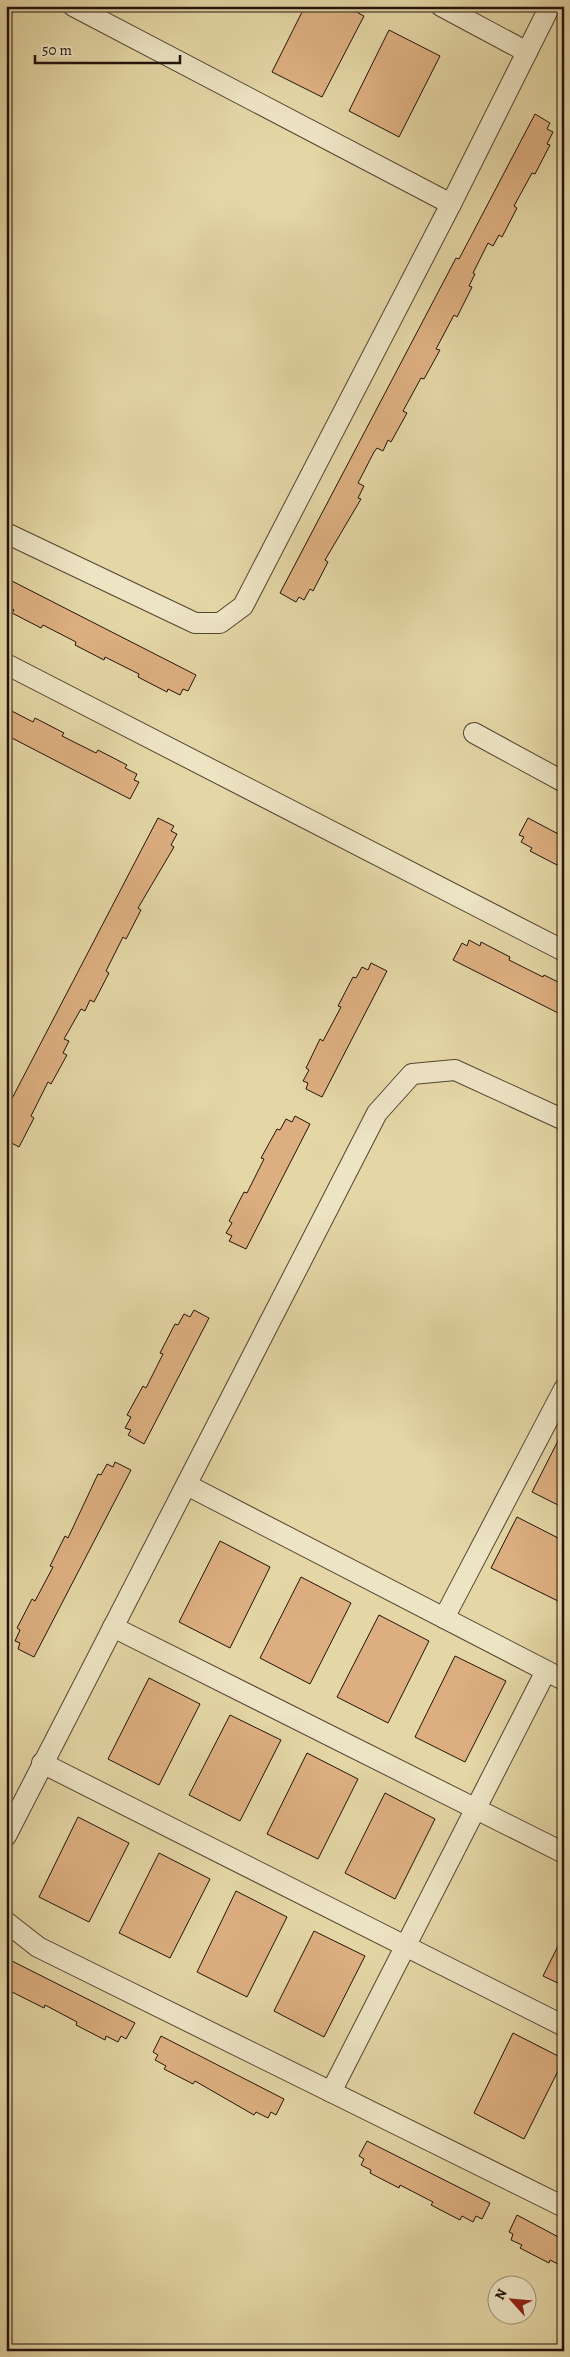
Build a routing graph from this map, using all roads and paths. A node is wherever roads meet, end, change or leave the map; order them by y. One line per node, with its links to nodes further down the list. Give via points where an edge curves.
1 (73, 6): 5 (street)
2 (441, 6): 4 (street)
3 (550, 6): 4 (street)
4 (527, 52): 5 (street)
5 (451, 204): 6 (street, via 243,606 220,623 195,623)
6 (6, 533)
7 (6, 664): 10 (street)
8 (474, 733): 9 (street)
9 (564, 782)
10 (564, 951)
11 (564, 1120): 13 (street, via 455,1070 412,1074 377,1113)
12 (564, 1389): 14 (street)
13 (187, 1485): 14 (street); 15 (street)
14 (444, 1618): 16 (street)
15 (114, 1626): 17 (street); 18 (street)
16 (555, 1675): 18 (street)
17 (42, 1762): 19 (street); 22 (street)
18 (476, 1809): 20 (street); 22 (street)
19 (6, 1836)
20 (564, 1853)
21 (6, 1922): 24 (street, via 38,1947)
22 (406, 1946): 23 (street); 24 (street)
23 (564, 2026)
24 (331, 2092): 25 (street)
25 (564, 2207)

